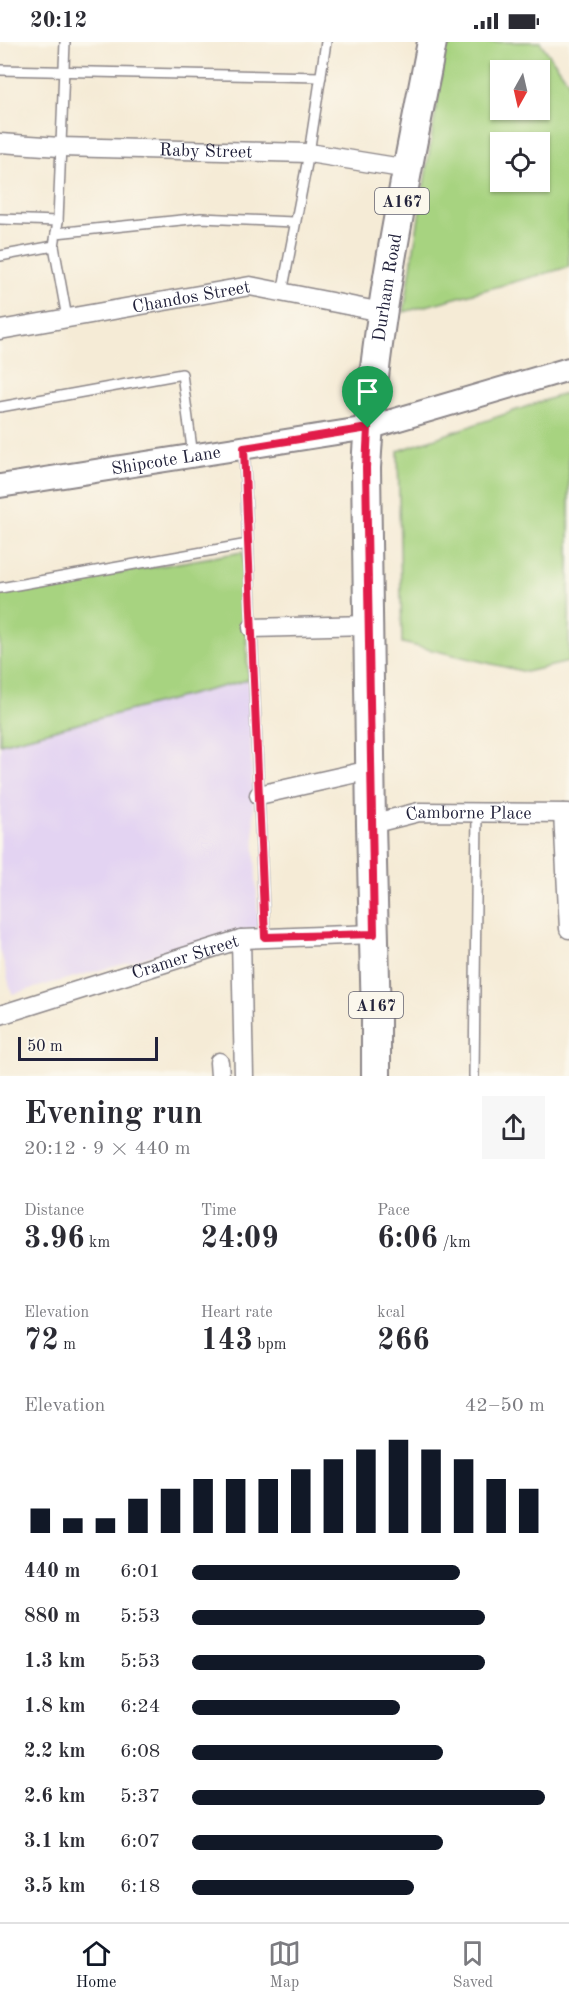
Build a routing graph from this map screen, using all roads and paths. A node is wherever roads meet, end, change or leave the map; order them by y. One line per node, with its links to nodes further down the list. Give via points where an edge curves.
1 (65, 42): 5 (lane)
2 (326, 42): 6 (lane)
3 (432, 42): 10 (main road, Durham Road / A167)
4 (0, 70): 5 (lane)
5 (65, 72): 6 (lane); 8 (lane)
6 (321, 77): 9 (lane)
7 (0, 143): 8 (street, Raby Street)
8 (60, 147): 9 (street, Raby Street); 12 (lane)
9 (309, 153): 10 (street, Raby Street); 13 (lane)
10 (408, 169): 18 (main road, Durham Road / A167)
11 (0, 219): 12 (lane)
12 (58, 221): 14 (lane)
13 (294, 222): 14 (lane, via 201,218); 17 (lane)
14 (56, 233): 15 (lane)
15 (54, 246): 16 (lane); 19 (lane)
16 (0, 256)
17 (282, 293): 18 (street, Chandos Street); 19 (street, Chandos Street, via 250,286)
18 (382, 312): 23 (main road, Durham Road / A167)
19 (67, 318): 20 (street, Chandos Street)
20 (0, 330)
21 (569, 369): 23 (street, Shipcote Lane)
22 (0, 407): 25 (lane, via 182,374)
23 (368, 428): 24 (street, Shipcote Lane); 29 (main road, Durham Road / A167)
24 (244, 448): 25 (street, Shipcote Lane); 27 (lane)
25 (193, 456): 26 (street, Shipcote Lane)
26 (0, 486)
27 (248, 544): 28 (lane); 30 (lane)
28 (0, 588)
29 (368, 626): 30 (street); 31 (main road, Durham Road / A167)
30 (252, 628): 32 (lane)
31 (370, 770): 32 (street); 35 (main road, Durham Road / A167)
32 (259, 795): 38 (lane)
33 (477, 813): 34 (street, Camborne Place); 35 (street, Camborne Place, via 419,812); 43 (lane)
34 (566, 813): 36 (street)
35 (370, 824): 37 (main road, Durham Road / A167)
36 (569, 929)
37 (374, 934): 38 (street, Cramer Street); 42 (main road, Durham Road / A167)
38 (265, 937): 39 (street, Cramer Street)
39 (242, 939): 40 (street, Cramer Street); 41 (street)
40 (0, 1015)
41 (244, 1076)
42 (376, 1076)
43 (474, 1076)

